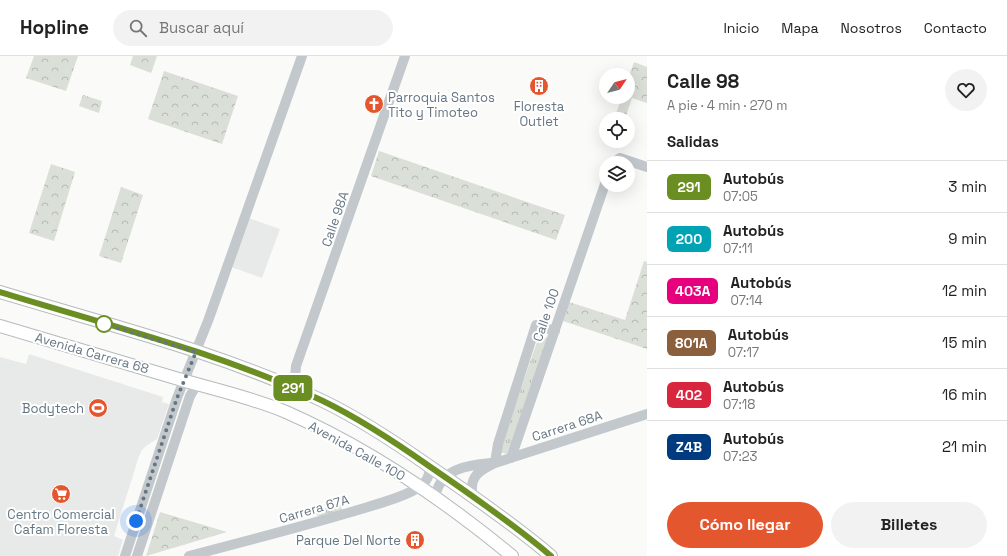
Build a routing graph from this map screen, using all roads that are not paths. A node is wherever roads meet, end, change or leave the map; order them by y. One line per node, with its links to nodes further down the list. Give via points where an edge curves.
1 (302, 56): 9 (street)
2 (405, 56): 12 (street, Calle 98A, via 296,366)
3 (635, 165): 4 (street)
4 (647, 167)
5 (602, 192): 8 (street, Calle 100)
6 (0, 292): 9 (main road)
7 (0, 326): 10 (main road, Avenida Carrera 68)
8 (554, 331): 14 (street, Calle 100); 15 (street, Calle 100, via 536,325 498,444)
9 (196, 352): 10 (street); 12 (main road, Avenida Calle 100)
10 (184, 380): 11 (main road, Avenida Calle 100); 21 (street)
11 (197, 384): 18 (main road, Avenida Calle 100, via 276,408 382,462); 22 (street, via 190,396)
12 (298, 390): 16 (main road, Avenida Calle 100, via 369,427)
13 (647, 414): 14 (street, Carrera 68A)
14 (511, 458): 15 (street, Carrera 68A)
15 (495, 463): 17 (street, Carrera 68A, via 471,465); 19 (street, Carrera 68A, via 476,475 472,485)
16 (429, 466): 17 (main road, Avenida Calle 100); 18 (street, via 428,478)
17 (445, 476): 19 (main road, Avenida Calle 100); 20 (street, via 438,486)
18 (420, 487): 20 (main road, Avenida Calle 100); 23 (street, Carrera 67A, via 366,508)
19 (473, 496): 25 (main road, Avenida Calle 100, via 497,512)
20 (435, 497): 24 (main road, Avenida Calle 100)
21 (125, 556)
22 (137, 556)
23 (190, 556)
24 (512, 556)
25 (550, 556)

